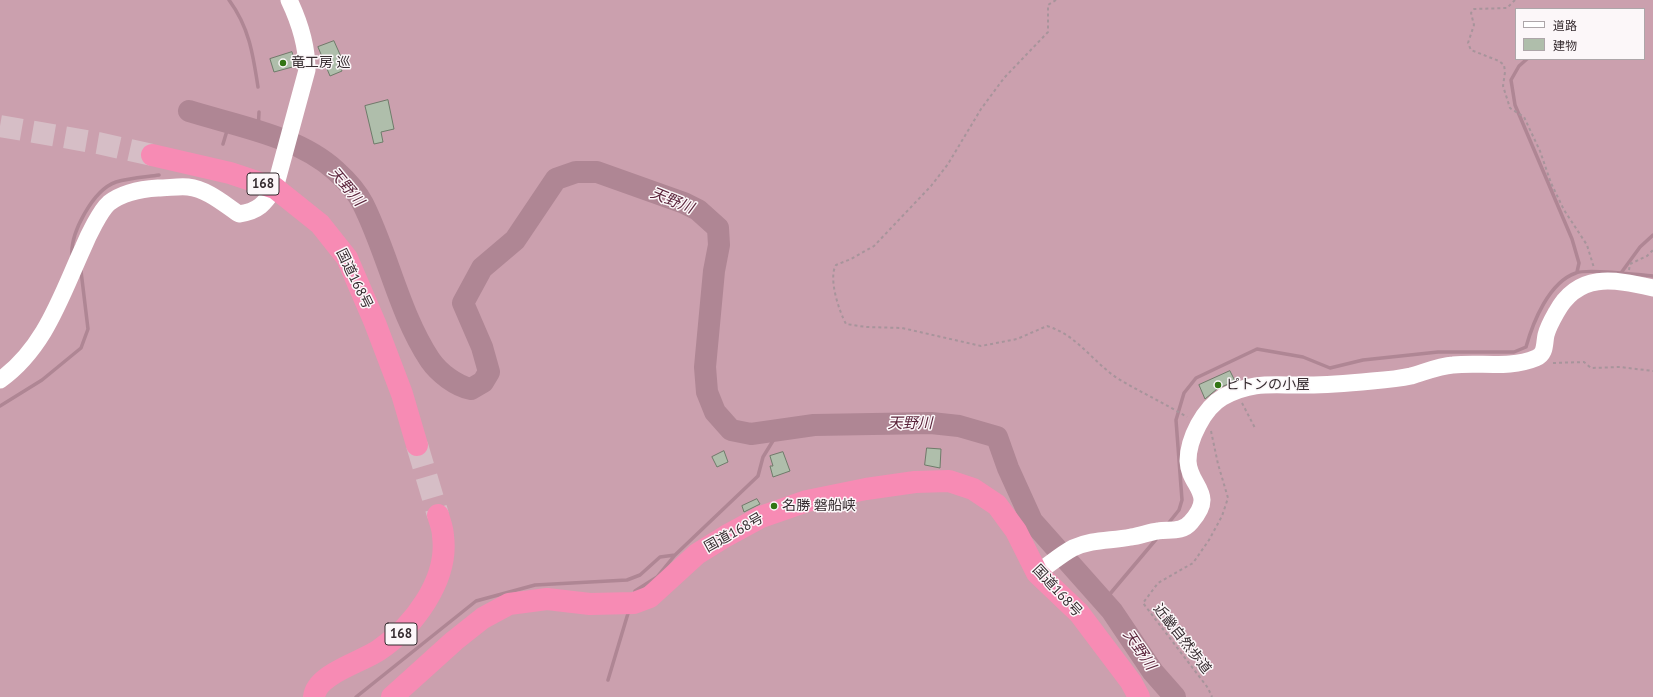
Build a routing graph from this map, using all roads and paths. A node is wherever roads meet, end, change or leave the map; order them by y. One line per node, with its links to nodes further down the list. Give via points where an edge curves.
1 (289, 0): 5 (street, via 307,51 307,70)
2 (1056, 0): 14 (path, via 1048,5 1048,32 1004,78 931,186 874,246 851,260 836,265 833,270 839,308 846,324 853,326 902,328 981,346 1017,338 1047,326 1068,334 1102,367 1117,377)
3 (1515, 0): 7 (path, via 1507,8 1474,10 1471,13 1474,25 1468,43 1471,50 1504,65 1503,86 1510,108 1524,117 1551,183 1564,210 1582,236)
4 (152, 155): 5 (highway, 国道168号 / 168, via 230,173)
5 (278, 178): 12 (street, via 264,204 252,212 238,214 203,191 188,187 147,189 130,193 108,204 90,231 42,335 27,357); 16 (highway, 国道168号 / 168, via 320,224 346,258 375,323 402,394)
6 (1653, 250): 8 (path, via 1647,256 1630,264)
7 (1594, 267)
8 (1629, 271)
9 (1653, 288): 10 (street, via 1620,282 1590,282 1572,291 1562,301 1546,335 1545,349)
10 (1538, 358): 11 (path, via 1555,364 1584,362 1591,368 1620,366); 13 (street, via 1507,364 1451,365 1408,376 1372,381 1261,385 1248,386)
11 (1653, 371)
12 (0, 380)
13 (1237, 391): 14 (street, via 1212,406); 15 (path)
14 (1203, 419): 18 (street, via 1193,438 1188,460 1202,494 1202,503 1190,524 1174,530 1159,530 1130,538 1088,542 1071,549); 22 (path, 近畿自然歩道, via 1228,498 1224,512 1193,563 1158,583 1143,603 1208,688)
15 (1255, 428)
16 (417, 445)
17 (438, 515): 19 (highway, 168, via 444,536 443,557 424,605 402,633 378,651 326,678 314,693)
18 (1041, 570): 20 (highway, 国道168号, via 1008,518 997,505 973,489 950,481 915,482 866,489 807,501 761,517 697,554 650,597 634,603 590,604 546,599 508,604 483,618 454,641); 21 (highway, 国道168号, via 1079,613 1131,682)
19 (314, 697)
20 (392, 697)
21 (1139, 697)
22 (1212, 697)

